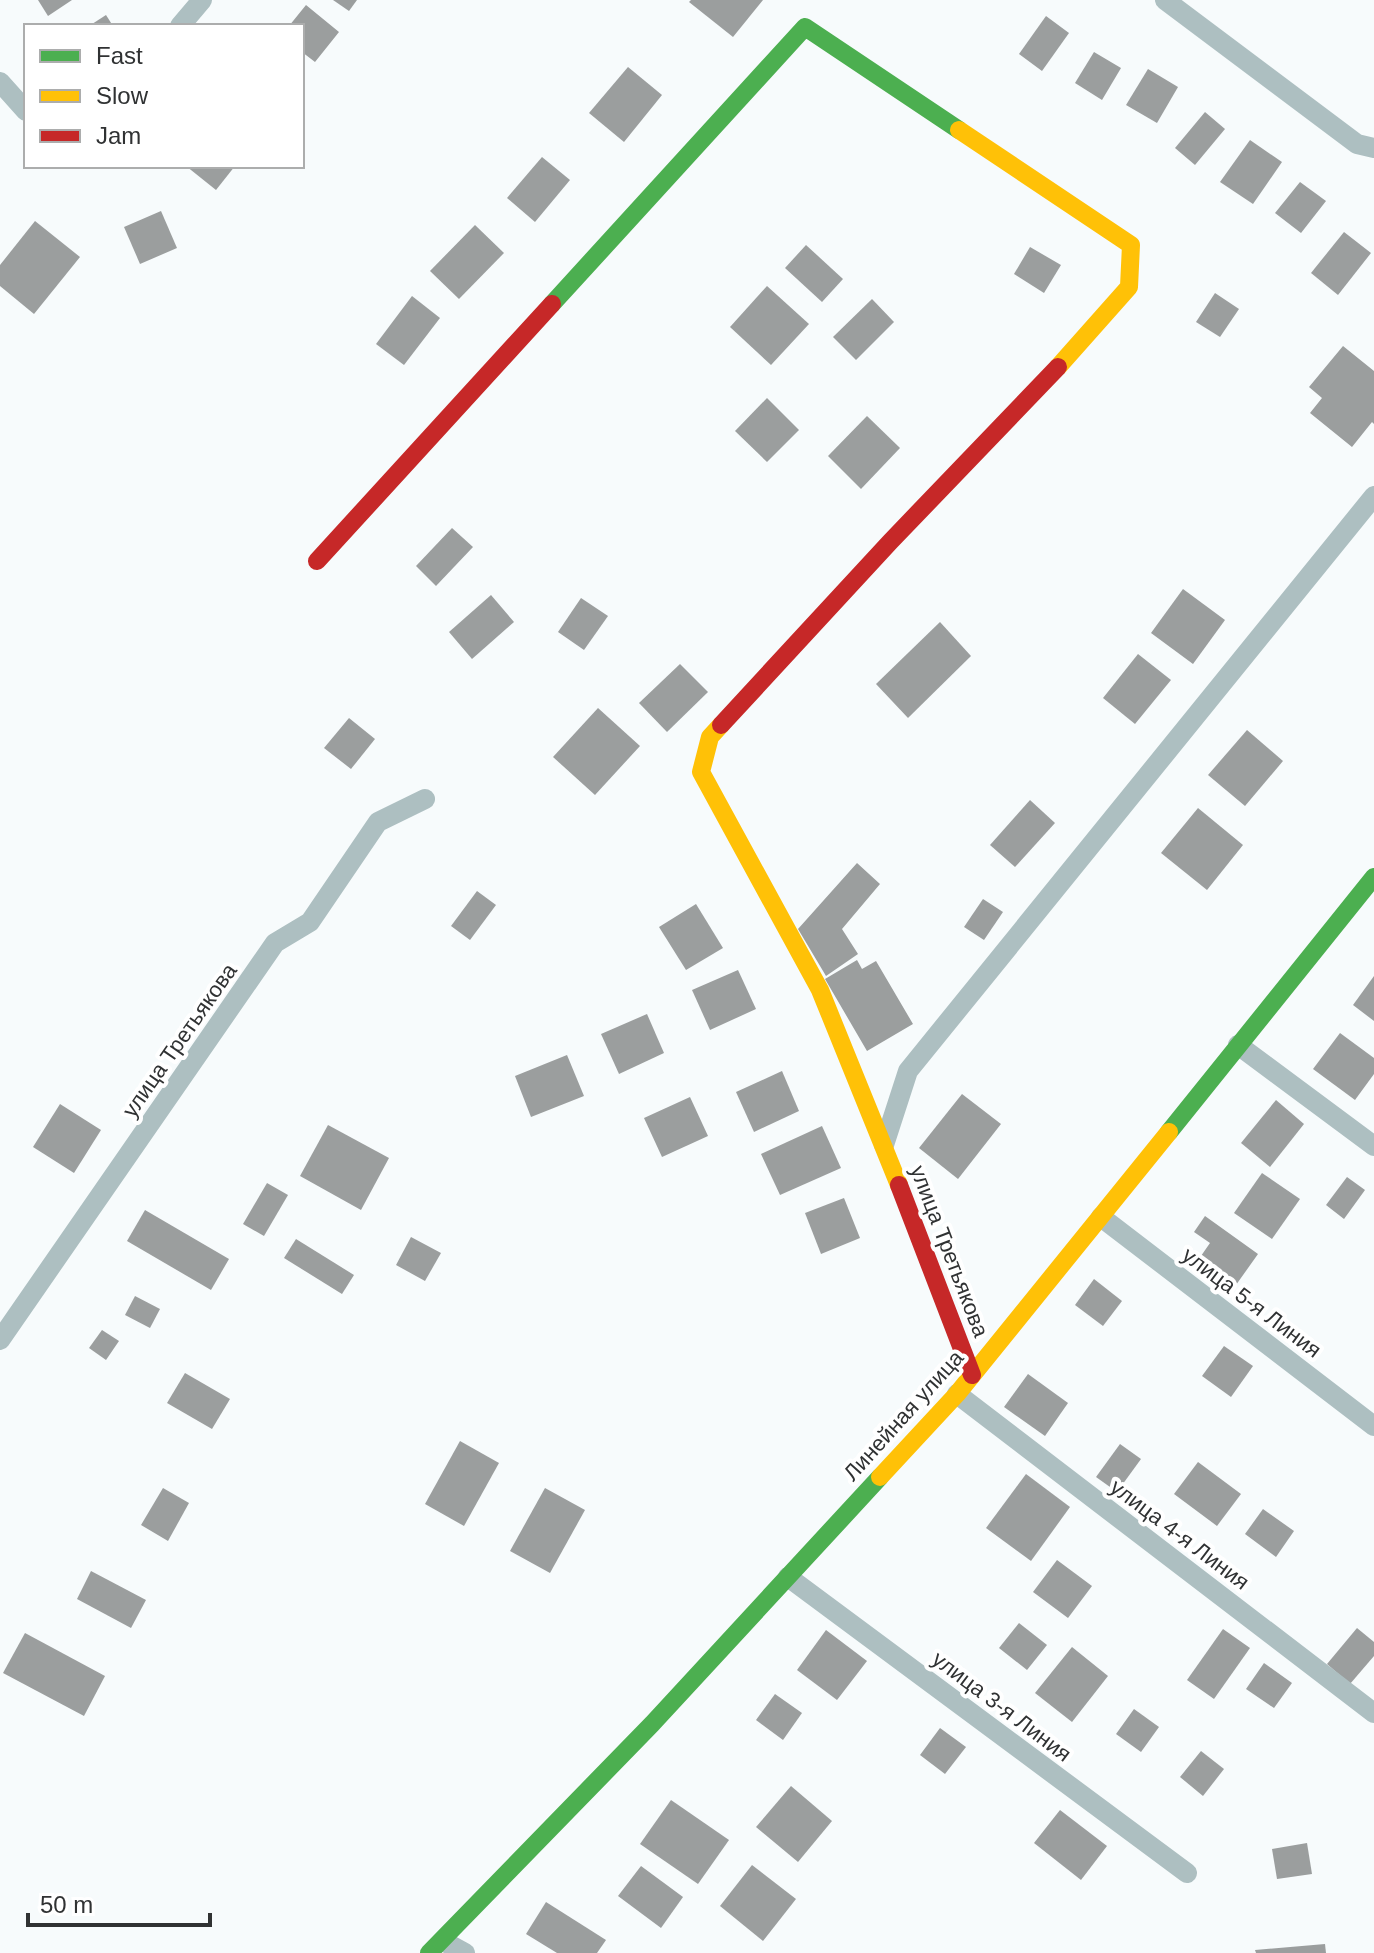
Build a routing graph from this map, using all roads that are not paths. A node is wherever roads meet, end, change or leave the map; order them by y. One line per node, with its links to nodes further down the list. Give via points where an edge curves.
1 (202, 0): 3 (street)
2 (1165, 0): 6 (street, via 1357,144)
3 (182, 24)
4 (0, 82): 5 (street)
5 (24, 109)
6 (1374, 148)
7 (1374, 496): 12 (street, via 908,1071)
8 (317, 561): 12 (street, улица Третьякова, via 805,27 1131,245 1129,287 710,737 701,772 820,990)
9 (425, 799): 15 (street, улица Третьякова, via 378,822 310,922 275,943)
10 (1374, 877): 11 (street, Линейная улица)
11 (1238, 1045): 13 (street); 14 (street, Линейная улица)
12 (884, 1145): 16 (street, улица Третьякова)
13 (1374, 1146)
14 (1101, 1217): 16 (street, Линейная улица); 18 (street, улица 5-я Линия)
15 (0, 1340)
16 (972, 1375): 17 (street, Линейная улица)
17 (957, 1394): 19 (street, Линейная улица); 20 (street, улица 4-я Линия)
18 (1374, 1426)
19 (788, 1577): 21 (street, улица 3-я Линия); 22 (street, Линейная улица)
20 (1374, 1713)
21 (1187, 1873)
22 (436, 1947): 23 (street)
23 (465, 1953)

